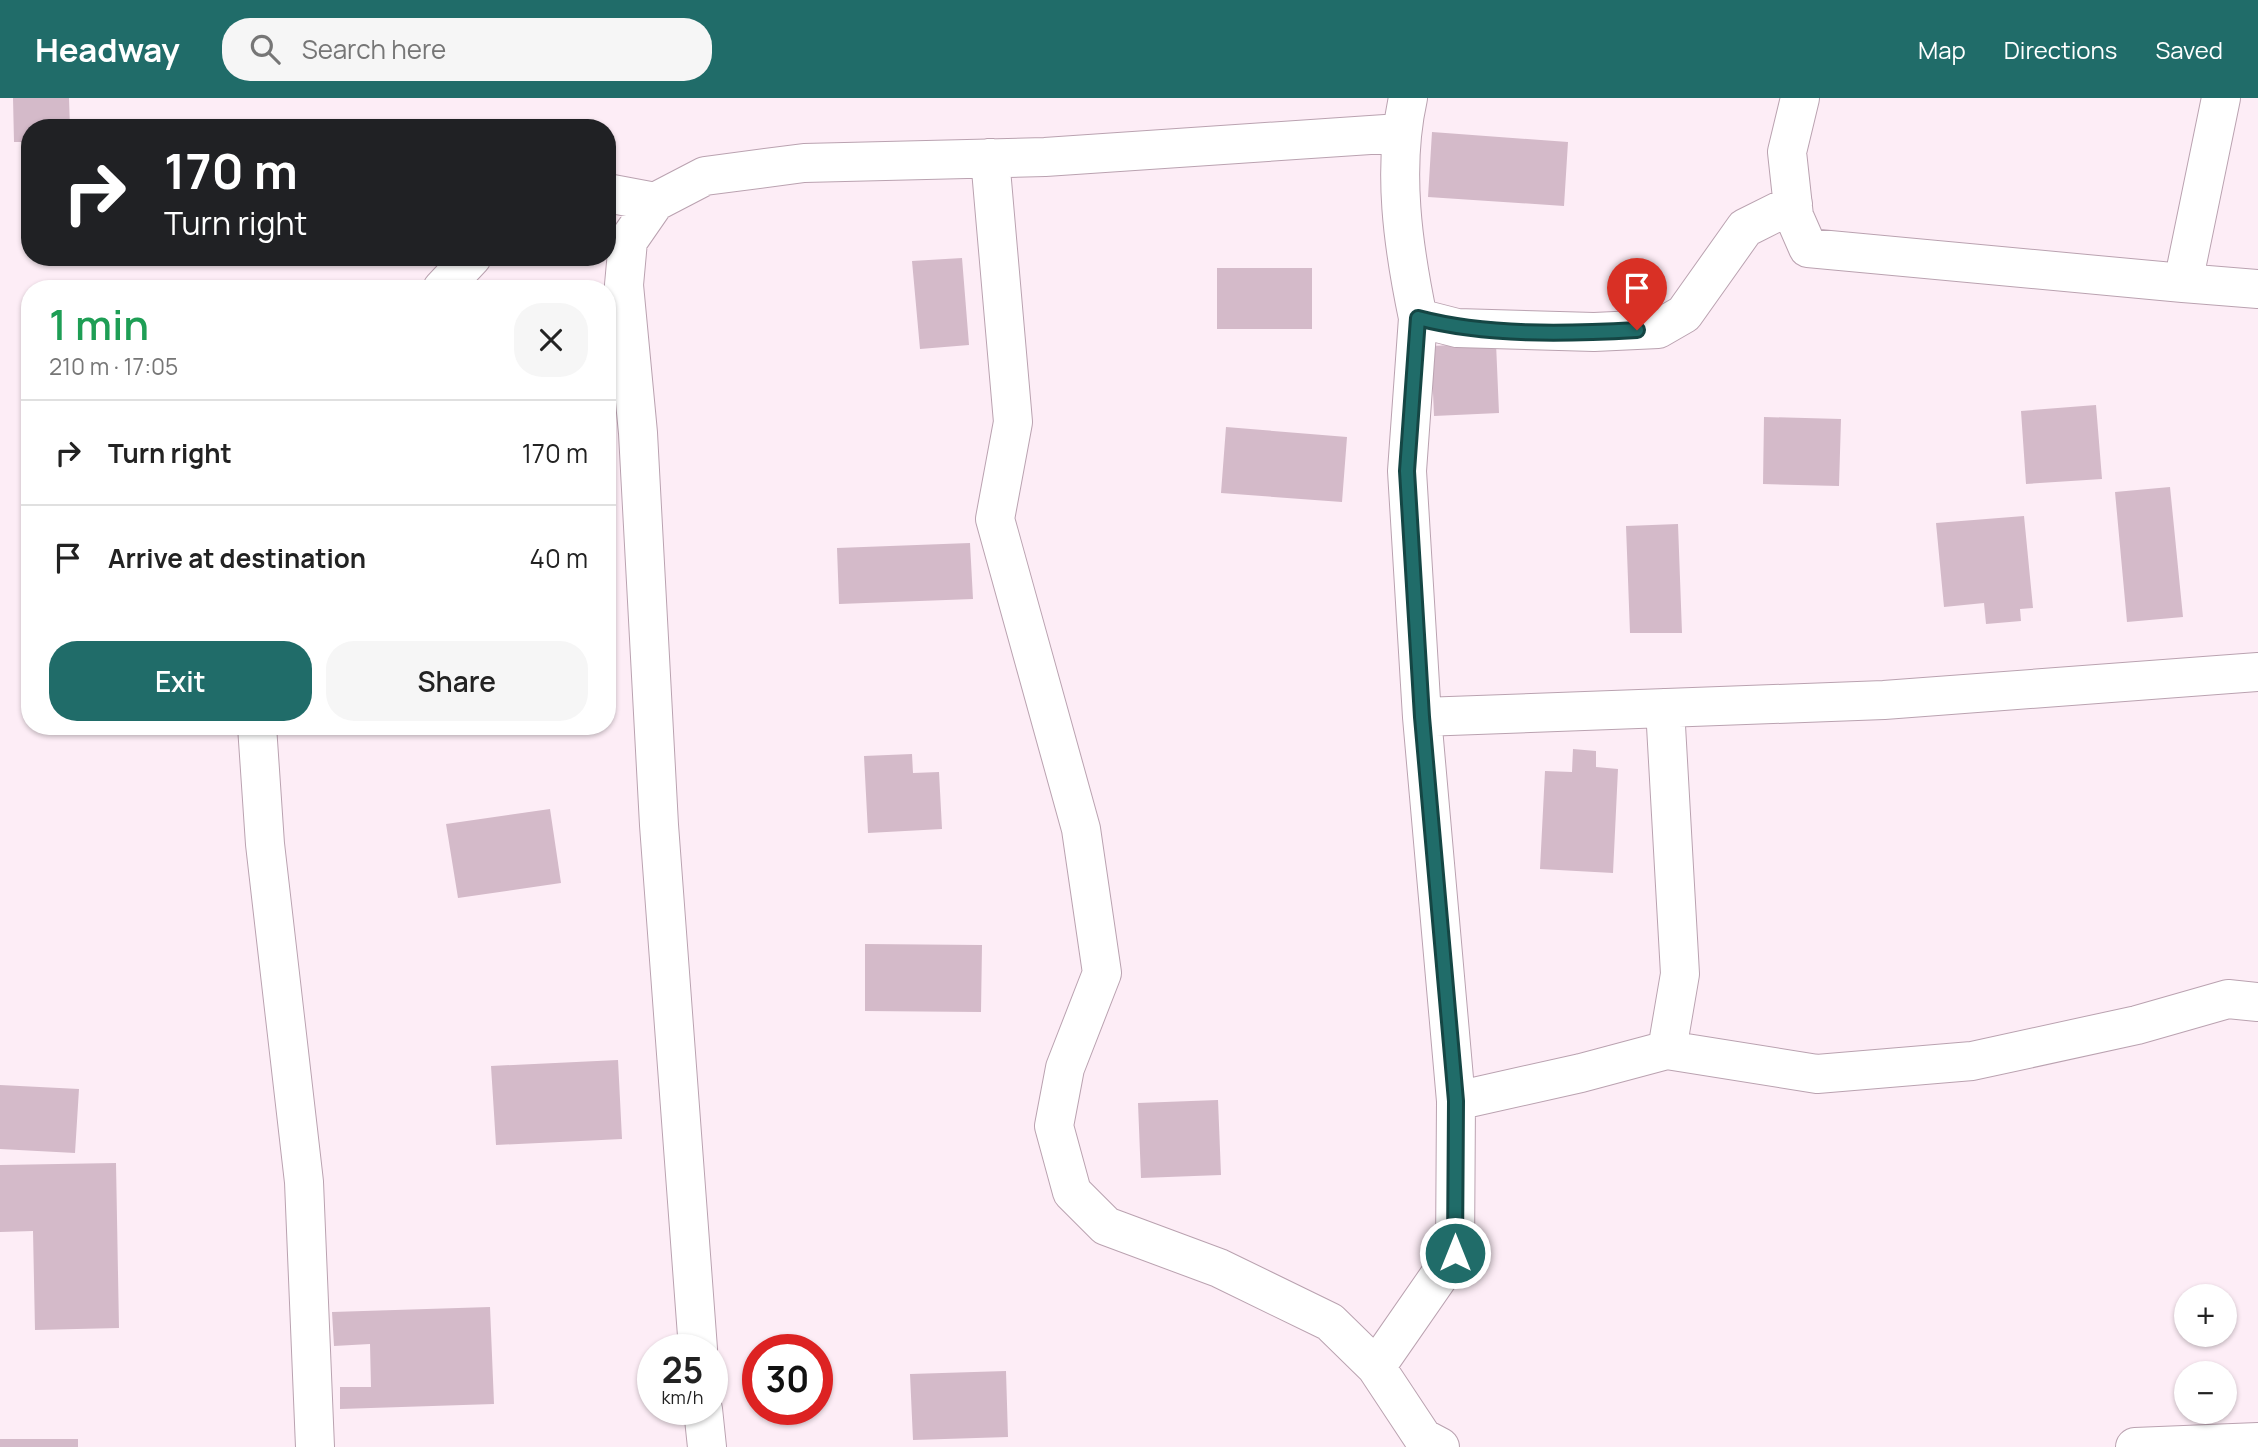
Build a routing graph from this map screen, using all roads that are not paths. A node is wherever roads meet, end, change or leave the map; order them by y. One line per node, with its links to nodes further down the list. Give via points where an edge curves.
1 (1800, 98): 7 (street, via 1787,152)
2 (2221, 98): 10 (street)
3 (1404, 116): 4 (street); 12 (street, via 1404,251)
4 (990, 158): 6 (street, via 804,163 705,176); 21 (street, via 1013,422 995,519 1080,829 1102,973 1065,1069 1054,1126 1072,1192 1106,1226 1219,1268 1330,1322)
5 (616, 195): 6 (street)
6 (655, 202): 20 (street, via 628,241 624,285 638,433 659,825)
7 (1793, 204): 10 (street, via 1808,248); 12 (street, via 1745,228 1684,314 1658,329 1457,328)
8 (464, 266): 9 (street)
9 (450, 280)
10 (2183, 283): 11 (street)
11 (2258, 289)
12 (1418, 318): 15 (street, via 1407,471)
13 (2258, 672): 14 (street, via 1884,700)
14 (1665, 708): 15 (street); 18 (street, via 1680,974)
15 (1422, 717): 19 (street)
16 (258, 735): 24 (street, via 265,844 304,1182)
17 (2258, 1002): 18 (street, via 2228,999 2137,1026 1972,1061 1817,1074)
18 (1667, 1050): 19 (street)
19 (1456, 1101): 21 (street, via 1455,1253)
20 (697, 1334)
21 (1376, 1367): 26 (street, via 1423,1438)
22 (705, 1425): 25 (street)
23 (2258, 1442): 27 (street)
24 (315, 1447)
25 (707, 1447)
26 (1440, 1447)
27 (2135, 1447)

